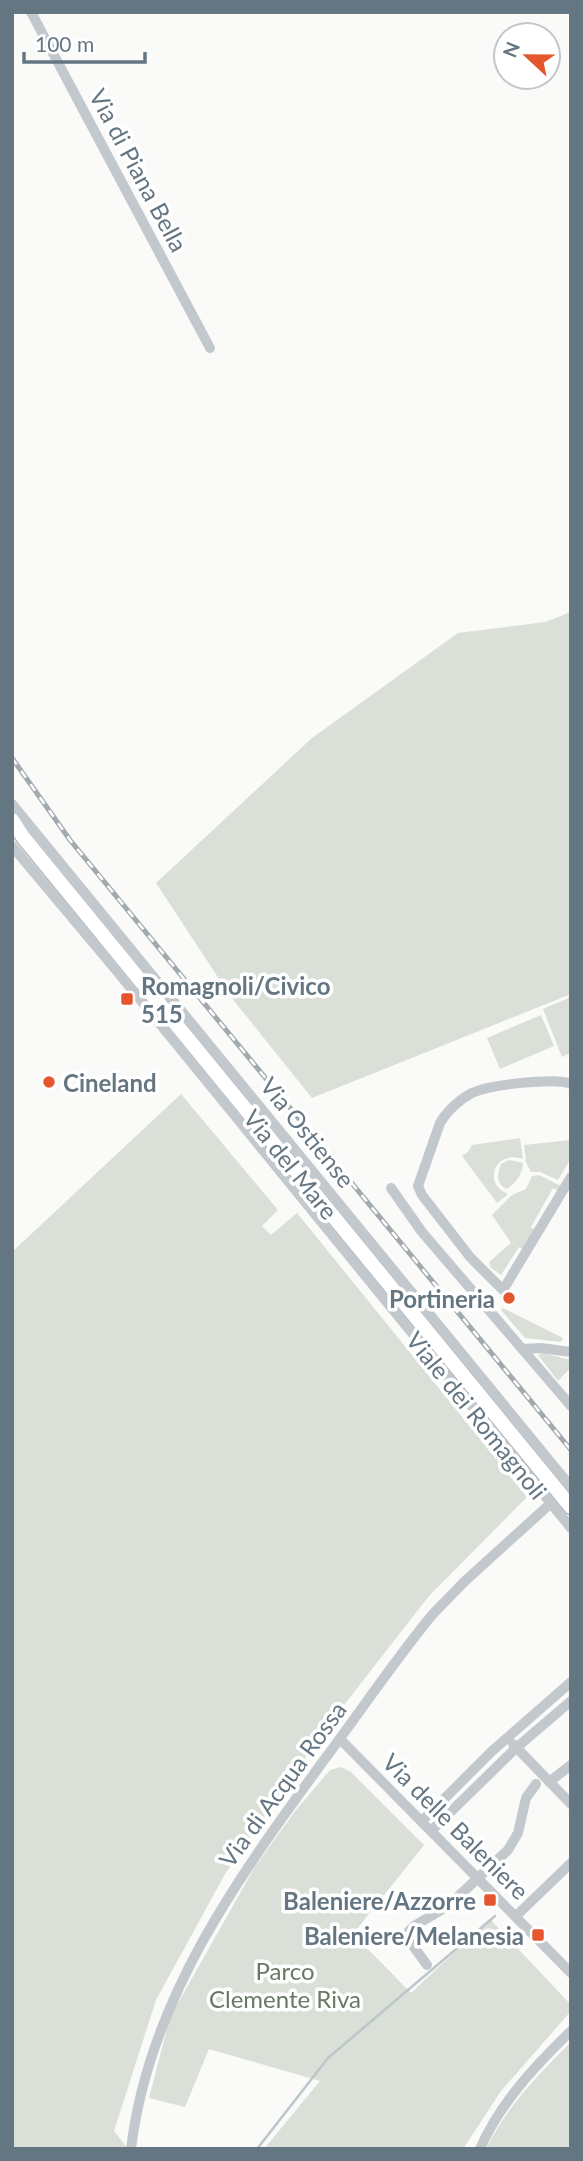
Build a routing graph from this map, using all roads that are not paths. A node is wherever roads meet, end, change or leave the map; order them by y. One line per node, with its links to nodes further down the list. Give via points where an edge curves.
1 (31, 12): 2 (street, Via di Piana Bella)
2 (210, 348)
3 (12, 804): 13 (street, Via Ostiense)
4 (12, 820): 5 (main road, Via del Mare)
5 (16, 837): 14 (street, Viale dei Romagnoli, via 124,980); 15 (main road, Via del Mare)
6 (571, 1084): 9 (street, via 503,1085 468,1095 442,1119 419,1179 422,1195 470,1257)
7 (571, 1177): 9 (street)
8 (391, 1188): 9 (street, via 413,1221)
9 (495, 1299): 10 (street)
10 (522, 1349): 11 (street); 12 (street)
11 (571, 1352)
12 (571, 1406)
13 (571, 1487)
14 (550, 1504): 16 (street, Viale dei Romagnoli); 20 (street, Via di Acqua Rossa, via 438,1608)
15 (571, 1507)
16 (571, 1528)
17 (571, 1682): 19 (street)
18 (571, 1702): 21 (street)
19 (506, 1737): 21 (street); 26 (street)
20 (340, 1739): 26 (street, Via delle Baleniere); 34 (street, Via di Acqua Rossa, via 243,1872 177,1989 150,2057)
21 (516, 1748): 23 (street); 27 (street)
22 (571, 1765): 23 (street)
23 (549, 1782): 25 (street)
24 (536, 1784): 29 (street, via 526,1798 513,1844)
25 (571, 1804)
26 (422, 1821): 27 (street, Via delle Baleniere)
27 (432, 1830): 29 (street, Via delle Baleniere)
28 (571, 1863): 30 (street)
29 (478, 1877): 30 (street, Via delle Baleniere); 31 (street, via 444,1909 409,1931 410,1942)
30 (516, 1916): 32 (street, Via delle Baleniere)
31 (427, 1965)
32 (571, 1973)
33 (571, 2031): 35 (street, via 513,2093)
34 (131, 2145)
35 (480, 2149)

